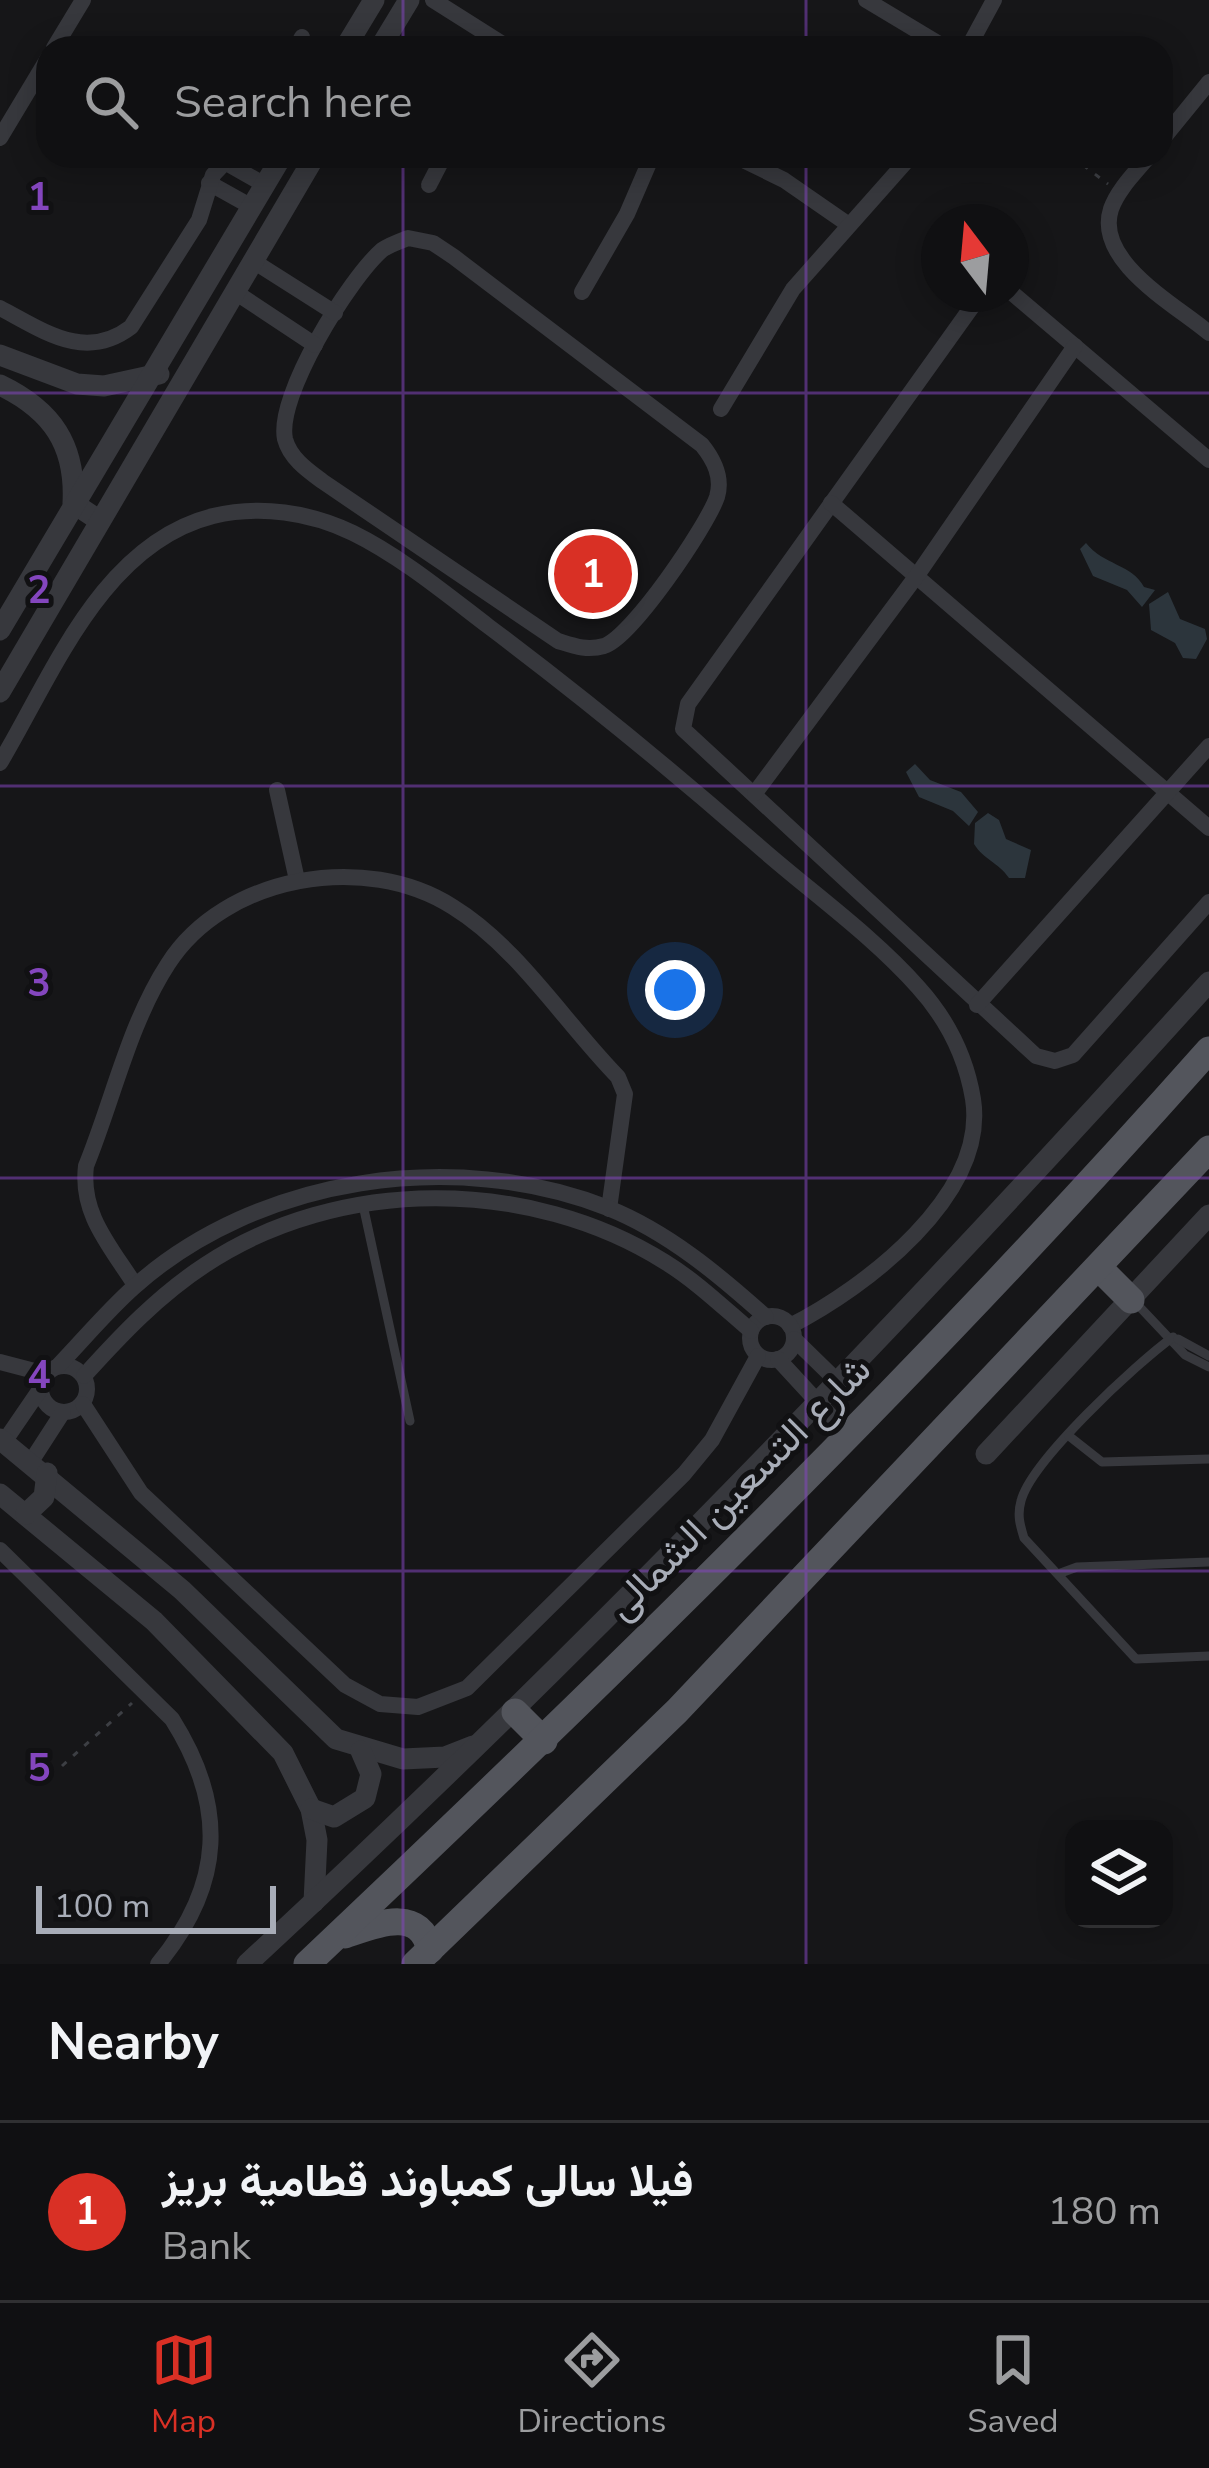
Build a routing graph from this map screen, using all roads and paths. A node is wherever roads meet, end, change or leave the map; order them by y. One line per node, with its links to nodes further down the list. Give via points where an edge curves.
1 (83, 0): 7 (street)
2 (374, 0): 8 (street)
3 (409, 0): 9 (street)
4 (434, 0): 10 (street)
5 (866, 0): 11 (street)
6 (994, 0): 12 (street)
7 (61, 36)
8 (352, 36)
9 (387, 36)
10 (489, 36)
11 (926, 36)
12 (974, 36)
13 (36, 78): 16 (street)
14 (1209, 82): 15 (street)
15 (1173, 126)
16 (0, 138)
17 (220, 168): 27 (street)
18 (240, 168): 28 (street)
19 (275, 168): 28 (street)
20 (308, 168): 33 (street)
21 (438, 168): 29 (street)
22 (647, 168): 35 (street)
23 (760, 168): 32 (street)
24 (900, 168): 32 (street)
25 (1087, 168): 30 (path)
26 (1139, 168): 30 (street)
27 (208, 183): 31 (street); 37 (street, via 200,220 119,337 75,344)
28 (265, 185): 31 (street)
29 (429, 185)
30 (1119, 193): 40 (street, via 1108,220 1114,248)
31 (252, 207): 44 (street)
32 (849, 225): 47 (street, via 768,324)
33 (253, 261): 34 (street); 39 (street)
34 (236, 292): 41 (street); 46 (street)
35 (582, 292)
36 (1029, 307): 42 (street)
37 (0, 308)
38 (968, 312): 50 (street)
39 (335, 313): 41 (street); 41 (street, via 383,249 408,238 433,243 702,445 716,464 718,493 705,520 628,629 608,645 584,649 559,640 298,463 286,443 284,414)
40 (1208, 330)
41 (315, 345)
42 (1075, 346): 48 (street); 52 (street)
43 (0, 356): 44 (street, via 77,385)
44 (155, 371): 46 (street); 49 (street)
45 (0, 385): 49 (street, via 54,422 68,447)
46 (180, 386): 51 (street)
47 (721, 409)
48 (1209, 460)
49 (74, 503): 51 (street); 53 (street)
50 (831, 503): 52 (street); 59 (street, via 682,716 683,729)
51 (100, 521): 54 (street)
52 (918, 574): 58 (street); 59 (street)
53 (0, 630)
54 (0, 692)
55 (1209, 746): 58 (street)
56 (0, 763): 75 (street, via 107,586 139,553 212,517 303,514 356,534 462,606 620,726 854,930 917,986 956,1038 974,1103 968,1160 883,1265)
57 (277, 790): 61 (street)
58 (1169, 792): 60 (street); 64 (street)
59 (755, 793): 64 (street)
60 (1209, 828)
61 (297, 880): 68 (street, via 399,883 453,906 497,944 626,1094); 71 (street, via 204,922 144,1005 83,1190)
62 (1209, 902): 64 (street, via 1073,1055 1036,1056)
63 (1209, 982): 84 (street)
64 (977, 1005)
65 (1209, 1050): 89 (main road, شارع التسعين الشمالى)
66 (1209, 1149): 70 (main road)
67 (363, 1204): 74 (street, via 445,1197 520,1204 603,1229 666,1263); 83 (street, via 250,1238 204,1265 155,1302); 88 (lane)
68 (609, 1209): 71 (street, via 454,1177 361,1182 268,1207); 73 (street, via 666,1238)
69 (1209, 1215): 72 (street)
70 (1100, 1269): 72 (main road); 110 (main road, via 677,1712)
71 (135, 1285): 82 (street)
72 (1131, 1300): 76 (lane); 92 (street)
73 (766, 1317): 74 (street); 75 (street, via 779,1317)
74 (751, 1331): 77 (street)
75 (792, 1332): 79 (street, via 790,1352); 84 (street)
76 (1173, 1336): 78 (lane); 81 (lane, via 1185,1355); 90 (lane)
77 (758, 1356): 79 (street); 86 (street, via 684,1474 467,1688 418,1707 380,1704 345,1685 141,1493)
78 (1209, 1356)
79 (778, 1359): 85 (street)
80 (0, 1362): 82 (street)
81 (1209, 1367)
82 (48, 1376): 83 (street, via 73,1367); 87 (street, via 49,1407); 91 (street)
83 (84, 1376): 86 (street)
84 (836, 1381): 85 (street)
85 (817, 1402): 89 (street); 102 (street)
86 (82, 1404): 87 (street)
87 (63, 1412): 94 (street)
88 (410, 1421)
89 (848, 1435): 103 (main road, شارع التسعين الشمالى)
90 (1069, 1436): 93 (lane, via 1102,1462); 99 (lane, via 1030,1482 1018,1520)
91 (2, 1440): 94 (street)
92 (986, 1454)
93 (1209, 1459)
94 (39, 1467): 96 (street, via 44,1497); 105 (street, via 182,1590 313,1722)
95 (0, 1494): 96 (street)
96 (26, 1514): 107 (street, via 154,1621 284,1753)
97 (0, 1550): 101 (street)
98 (1209, 1562): 99 (lane)
99 (1058, 1574): 100 (lane, via 1136,1659)
100 (1209, 1656)
101 (145, 1690): 106 (path); 111 (street, via 193,1752 212,1827 198,1903)
102 (514, 1712): 103 (main road); 104 (street)
103 (544, 1741): 109 (main road, شارع التسعين الشمالى)
104 (484, 1742): 105 (street, via 403,1760); 108 (street)
105 (361, 1751): 107 (street, via 371,1774 365,1798 334,1816)
106 (62, 1766)
107 (311, 1809): 108 (street)
108 (314, 1902): 112 (street)
109 (334, 1939): 110 (main road, via 408,1922 420,1928); 113 (main road, شارع التسعين الشمالى)
110 (422, 1957)
111 (158, 1964)
112 (247, 1964)
113 (307, 1964)

